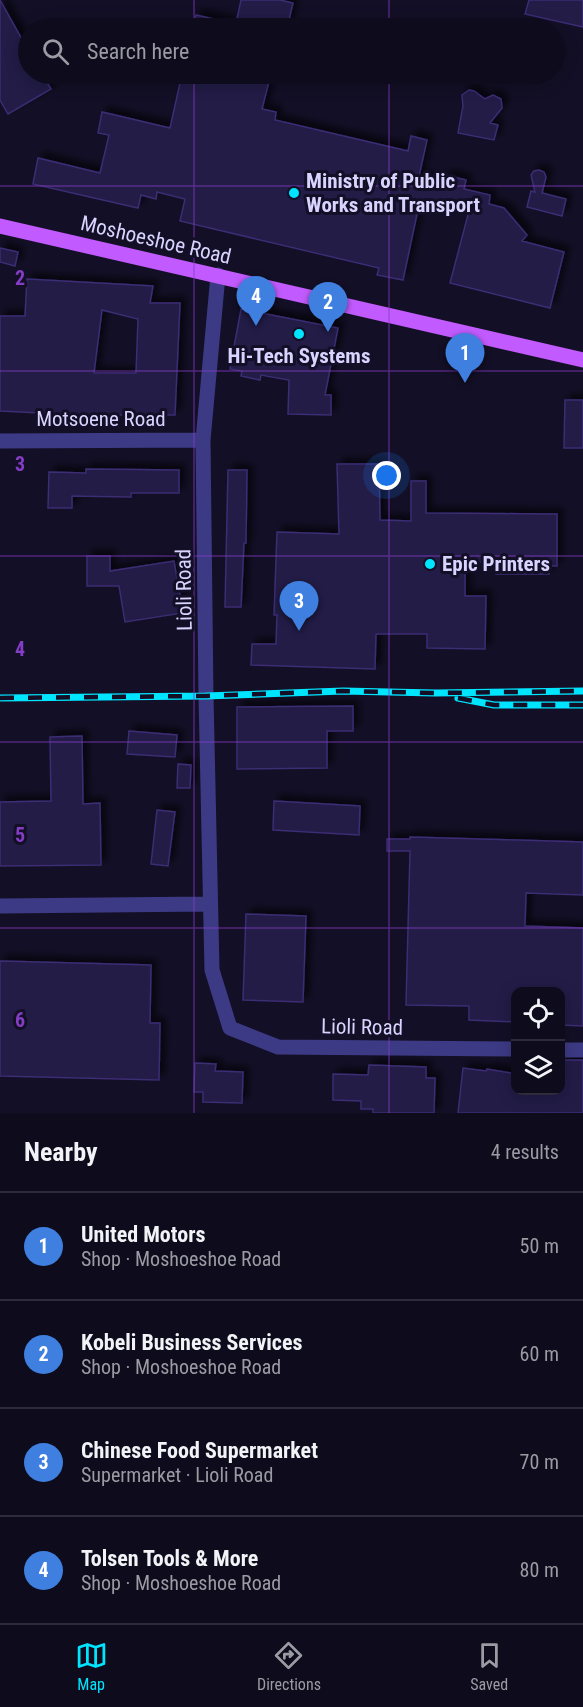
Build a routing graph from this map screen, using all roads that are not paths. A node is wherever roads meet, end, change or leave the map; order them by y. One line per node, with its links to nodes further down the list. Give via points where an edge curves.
1 (0, 226): 2 (main road, Moshoeshoe Road)
2 (218, 275): 3 (main road, Moshoeshoe Road); 4 (street, Lioli Road)
3 (583, 359)
4 (203, 440): 5 (street, Motsoene Road); 6 (street, Lioli Road)
5 (0, 441)
6 (209, 904): 7 (street); 8 (street, Lioli Road, via 212,970 230,1028 278,1047)
7 (0, 906)
8 (511, 1049)
9 (565, 1050): 10 (street)
10 (583, 1050)

